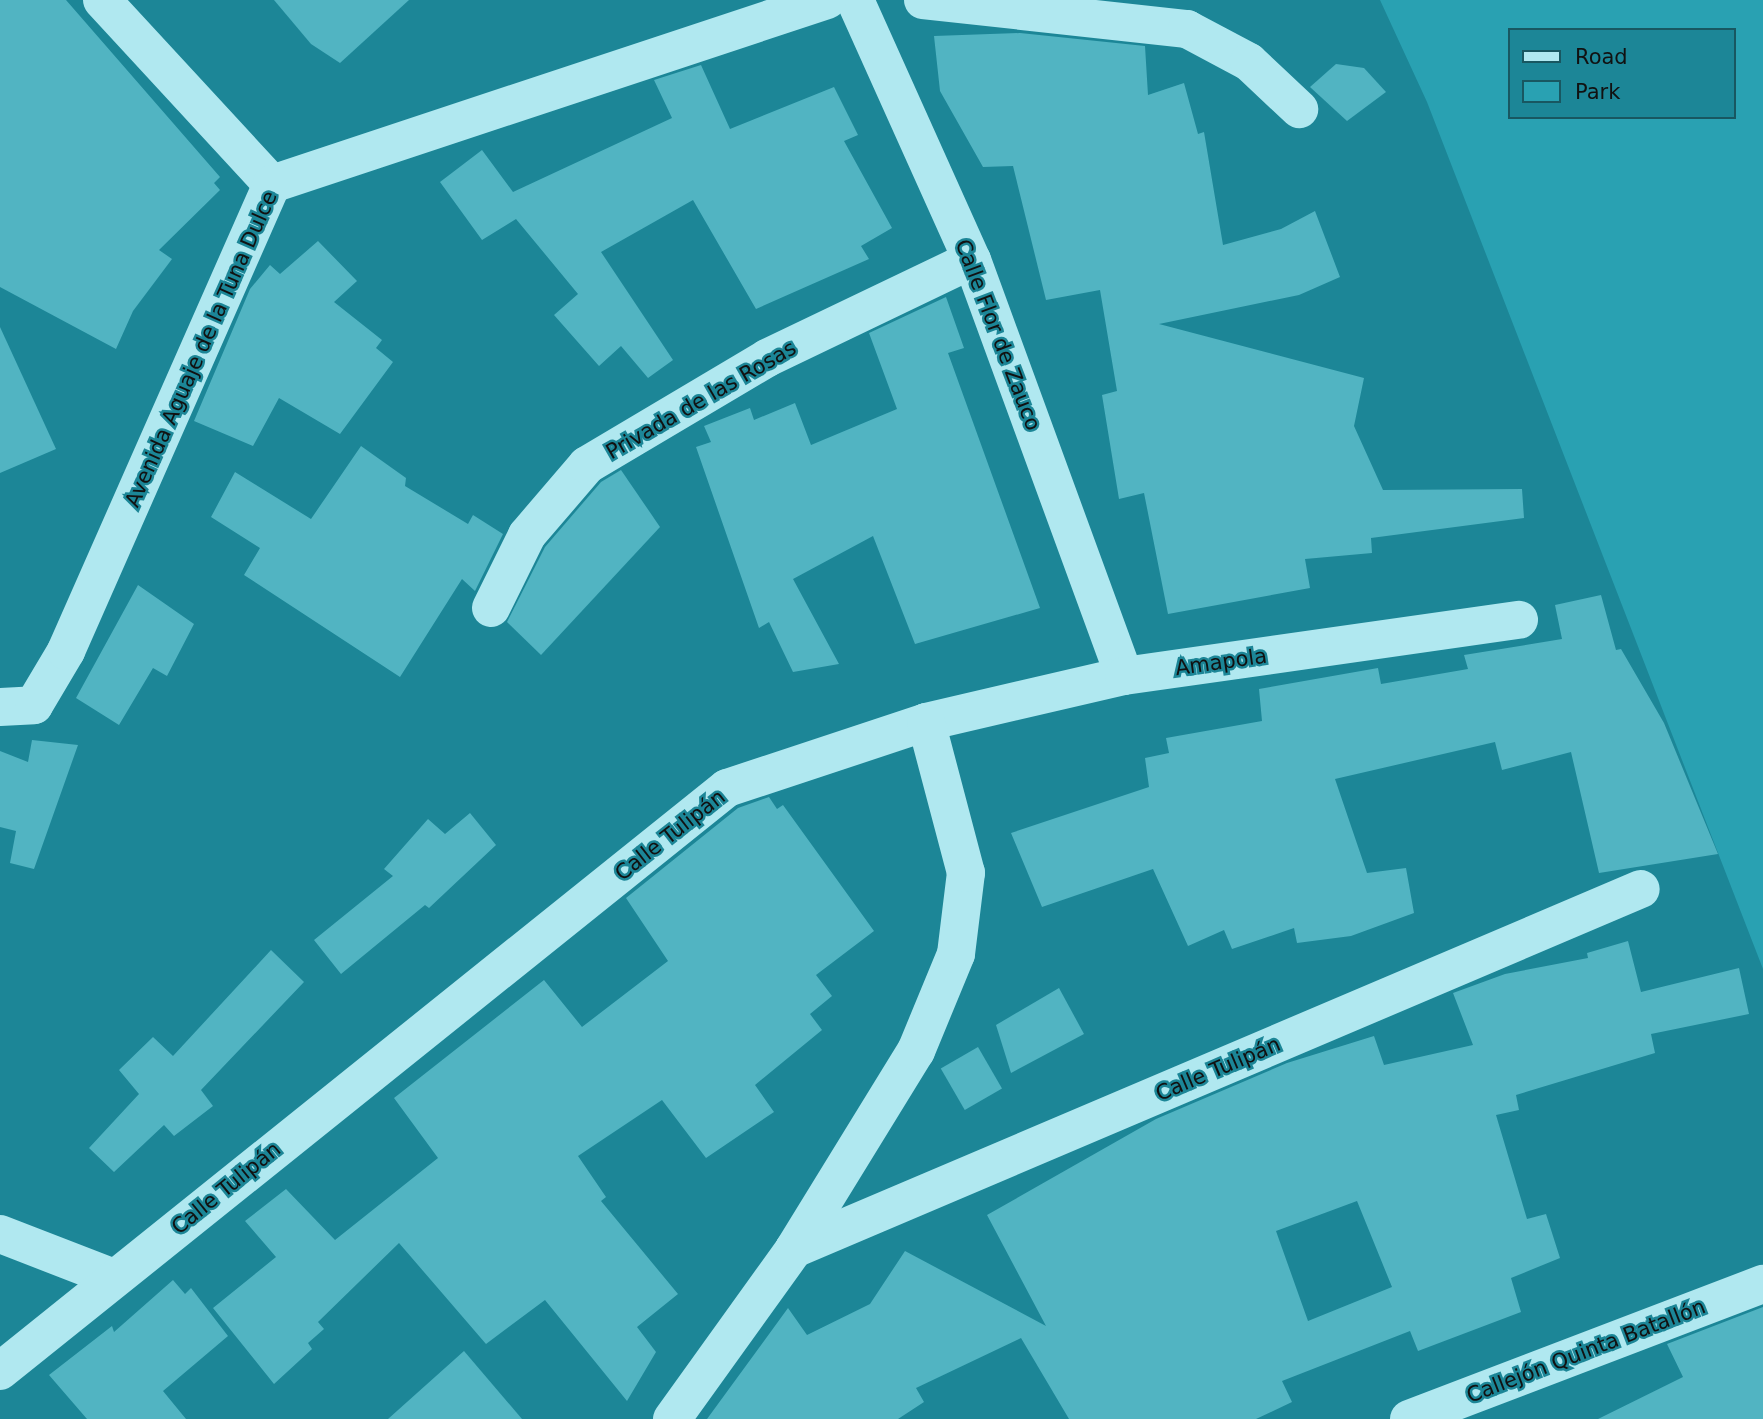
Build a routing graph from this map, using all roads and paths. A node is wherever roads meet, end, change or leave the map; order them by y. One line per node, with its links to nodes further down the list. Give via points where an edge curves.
1 (102, 0): 6 (street)
2 (827, 0): 6 (street, Avenida Aguaje de la Tuna Dulce)
3 (855, 0): 7 (street, Calle Flor de Zauco)
4 (923, 0): 5 (street, via 1187,29 1249,62)
5 (1299, 109)
6 (272, 184): 11 (street, Avenida Aguaje de la Tuna Dulce, via 66,651 34,705)
7 (972, 260): 8 (street, Privada de las Rosas, via 767,358 587,465 527,535); 10 (street, Calle Flor de Zauco)
8 (491, 608)
9 (1519, 620): 10 (street, Amapola)
10 (1124, 676): 12 (street, Amapola)
11 (0, 707)
12 (926, 723): 15 (street, via 966,873 956,954 916,1051); 16 (street, Calle Tulipán, via 727,788)
13 (1641, 889): 15 (street, Calle Tulipán)
14 (0, 1234): 16 (street)
15 (794, 1249): 19 (street)
16 (114, 1278): 18 (street, Calle Tulipán)
17 (1763, 1284): 20 (street, Callejón Quinta Batallón)
18 (0, 1371)
19 (672, 1419)
20 (1411, 1419)

